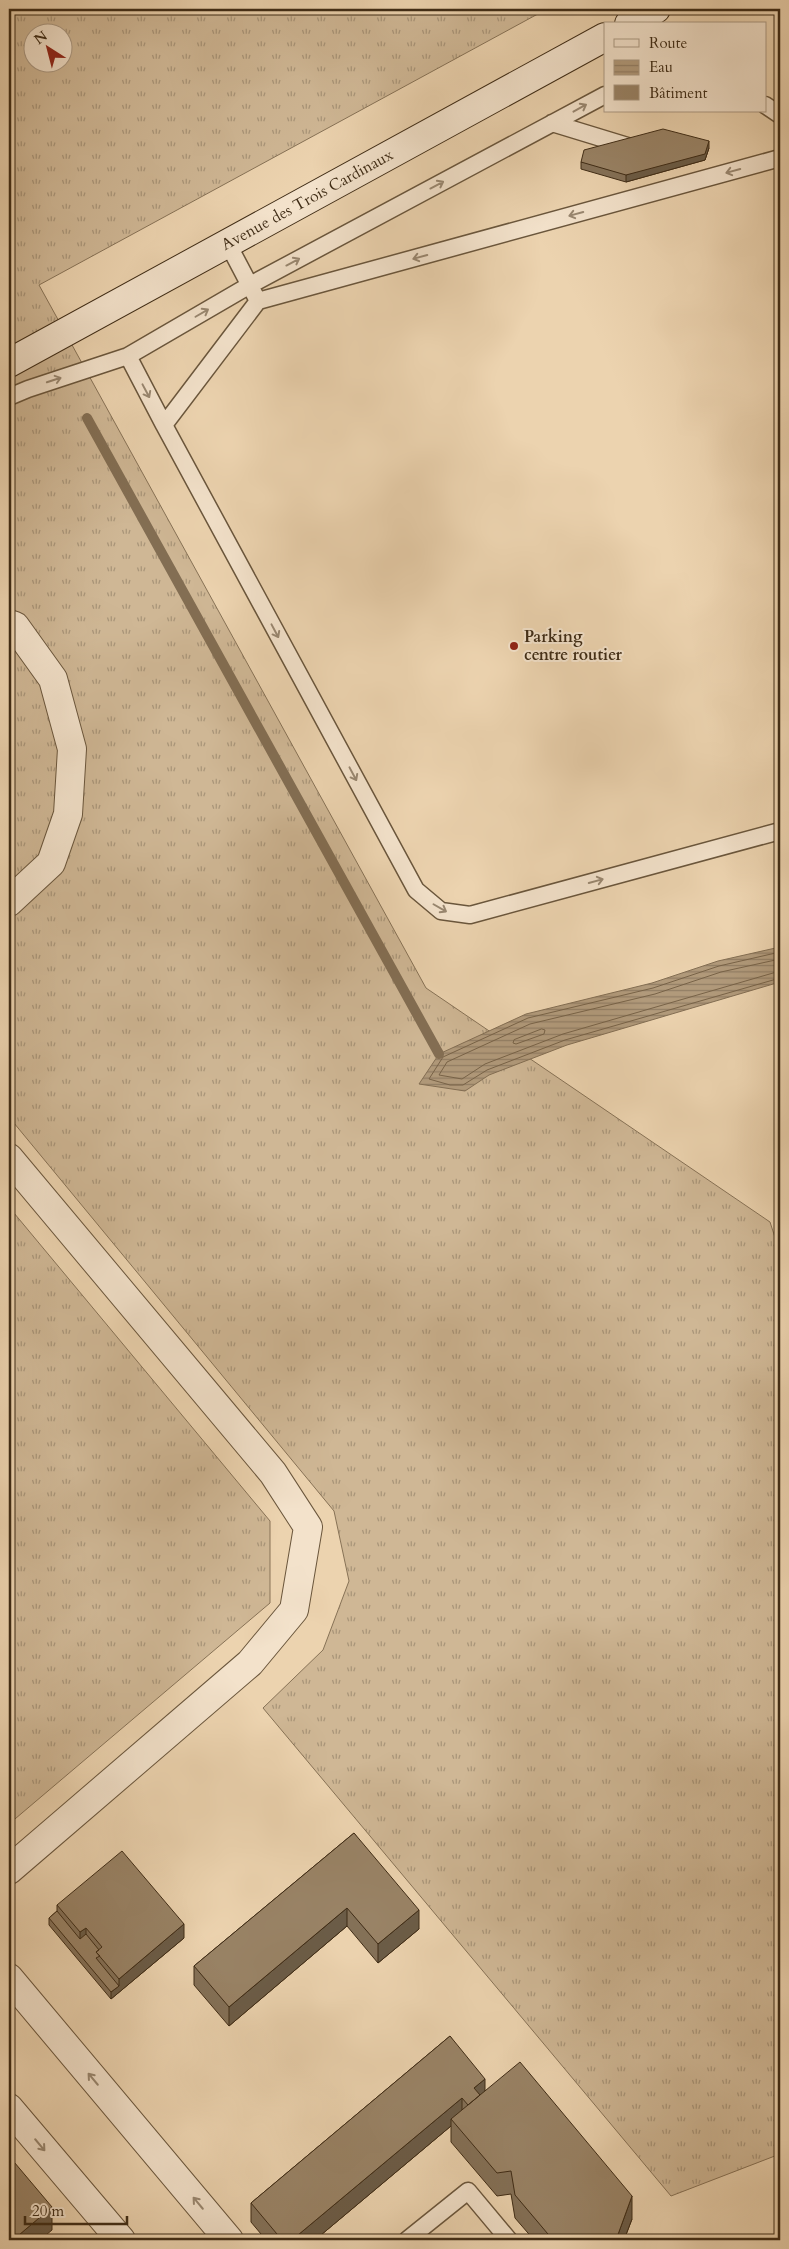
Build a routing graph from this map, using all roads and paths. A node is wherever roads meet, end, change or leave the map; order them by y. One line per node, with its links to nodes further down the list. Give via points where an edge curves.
1 (656, 9): 2 (street)
2 (633, 22)
3 (604, 38): 12 (street, Avenue des Trois Cardinaux)
4 (604, 96): 7 (lane, one-way to 4)
5 (766, 106): 6 (lane)
6 (780, 115)
7 (552, 123): 8 (lane); 13 (lane, one-way to 7)
8 (652, 154)
9 (780, 158): 11 (lane, one-way to 11)
10 (687, 165): 11 (lane)
11 (693, 182): 14 (lane, one-way to 14)
12 (228, 244): 13 (lane); 16 (street, Avenue des Trois Cardinaux)
13 (250, 285): 14 (lane); 15 (lane, one-way to 13)
14 (258, 301): 18 (lane)
15 (128, 356): 17 (lane, one-way to 15); 18 (lane, one-way to 18)
16 (9, 362)
17 (9, 397)
18 (164, 425): 20 (lane, one-way to 20, via 416,890 441,911 470,915)
19 (9, 624): 21 (street, via 15,626 53,679 72,748 68,814 51,863)
20 (780, 832)
21 (9, 902)
22 (9, 1158): 23 (street, via 273,1473 308,1527 294,1610 250,1663)
23 (9, 1870)
24 (9, 1978): 28 (street, one-way to 24)
25 (10, 2111): 27 (street, one-way to 27)
26 (413, 2238): 29 (lane, via 468,2191)
27 (122, 2240)
28 (229, 2240)
29 (509, 2240)

